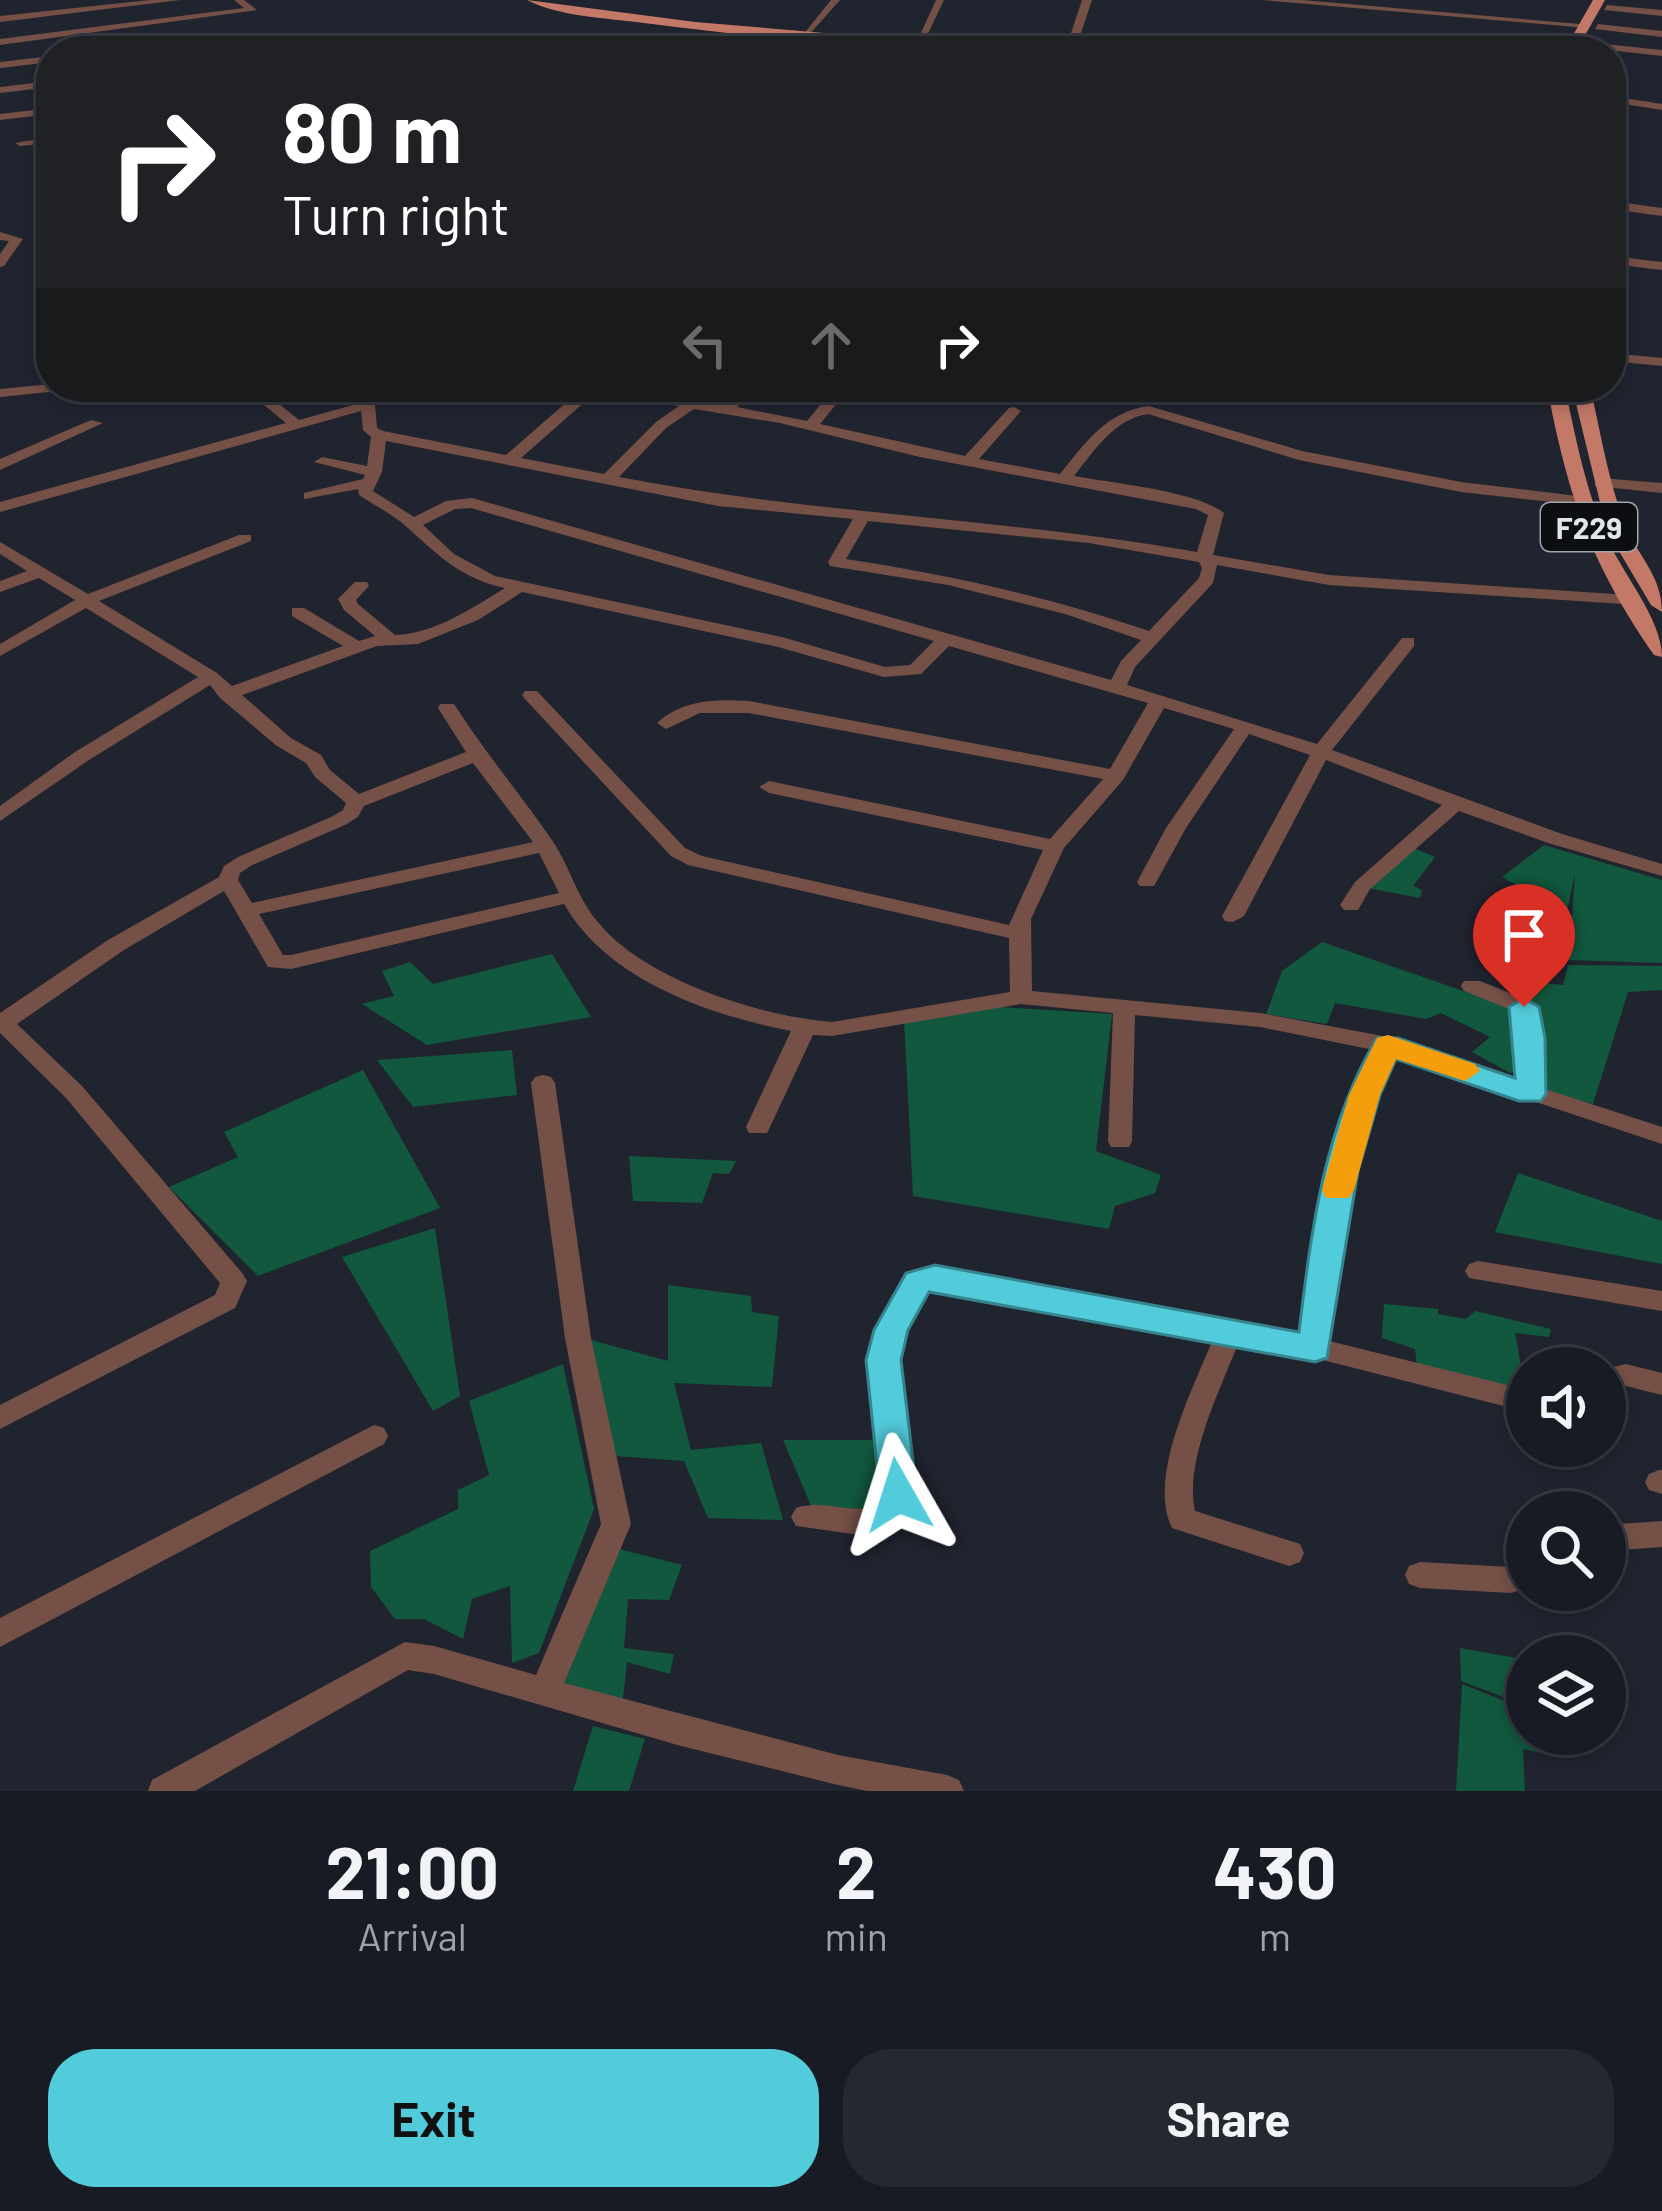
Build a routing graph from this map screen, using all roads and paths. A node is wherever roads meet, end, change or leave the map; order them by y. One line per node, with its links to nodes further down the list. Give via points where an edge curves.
1 (70, 0): 11 (street)
2 (175, 0): 11 (street)
3 (238, 0): 18 (street, via 252,10)
4 (513, 0): 19 (main road, via 658,26)
5 (533, 0): 15 (main road, via 632,19)
6 (836, 0): 15 (street)
7 (940, 0): 21 (street)
8 (1087, 0): 22 (street)
9 (1267, 0): 14 (street)
10 (1606, 3): 12 (street); 14 (main road)
11 (83, 10): 13 (street); 17 (street)
12 (1662, 13)
13 (0, 19)
14 (1592, 26): 16 (street); 23 (main road)
15 (805, 34): 20 (main road)
16 (1662, 34)
17 (93, 36)
18 (99, 36)
19 (782, 36)
20 (822, 36)
21 (913, 36)
22 (1075, 36)
23 (1586, 36)
24 (36, 40): 25 (street)
25 (0, 42)
26 (1626, 50): 27 (street)
27 (1662, 52)
28 (36, 61): 29 (street)
29 (0, 65)
30 (36, 85): 31 (street)
31 (0, 90)
32 (1626, 101): 33 (street)
33 (1662, 107)
34 (36, 113): 35 (street)
35 (0, 117)
36 (36, 141): 37 (street)
37 (20, 143)
38 (1626, 207): 39 (street)
39 (1662, 212)
40 (0, 236): 42 (street, via 17,239)
41 (1626, 262): 43 (street)
42 (0, 263)
43 (1662, 266)
44 (1626, 358): 45 (street)
45 (1662, 362)
46 (36, 389): 47 (street)
47 (0, 393)
48 (268, 402): 61 (street)
49 (366, 402): 57 (street)
50 (575, 402): 64 (street)
51 (680, 402): 56 (street)
52 (734, 402): 58 (street)
53 (831, 402): 62 (street)
54 (1559, 402): 74 (main road, F229)
55 (1584, 402): 71 (main road, F229)
56 (692, 404): 58 (street); 70 (street)
57 (368, 405): 61 (street); 63 (street, via 370,430)
58 (726, 410): 62 (street)
59 (1014, 411): 65 (street)
60 (96, 423): 67 (street)
61 (298, 426): 75 (street)
62 (810, 427): 65 (street)
63 (379, 435): 64 (street); 68 (street)
64 (512, 458): 70 (street)
65 (970, 460): 69 (street)
66 (322, 462): 68 (street)
67 (0, 464)
68 (370, 478): 73 (street); 77 (street, via 365,492)
69 (1064, 478): 74 (street, via 1105,431 1149,410 1299,455); 80 (street, via 1216,513)
70 (607, 480): 76 (street)
71 (1600, 483): 72 (street); 87 (main road, F229, via 1617,530)
72 (1662, 488)
73 (310, 496)
74 (1580, 500): 86 (main road, F229)
75 (0, 507)
76 (862, 517): 80 (street); 89 (street, via 836,562 1037,601)
77 (413, 524): 84 (street, via 466,571); 90 (street, via 472,502)
78 (245, 538): 85 (street)
79 (0, 547): 81 (street)
80 (1204, 556): 86 (street, via 1329,580); 89 (street, via 1210,568 1197,595)
81 (42, 572): 82 (street); 85 (street)
82 (0, 586)
83 (361, 586): 91 (street, via 346,598)
84 (518, 587): 90 (street, via 803,647 884,672 915,670); 91 (street, via 472,616)
85 (88, 599): 95 (street); 96 (street)
86 (1623, 599): 94 (main road, F229)
87 (1662, 605)
88 (298, 612): 93 (street)
89 (1152, 638): 97 (street)
90 (945, 640): 97 (street)
91 (391, 641): 93 (street)
92 (1408, 642): 104 (street)
93 (358, 648): 98 (street)
94 (1662, 650)
95 (0, 651)
96 (212, 677): 98 (street); 110 (street)
97 (1117, 687): 100 (street)
98 (226, 694): 108 (street, via 314,759)
99 (531, 695): 120 (street, via 695,861)
100 (1159, 700): 103 (street); 106 (street)
101 (447, 708): 105 (street)
102 (666, 723): 106 (street, via 706,704 749,707)
103 (1245, 727): 104 (street); 115 (street)
104 (1322, 751): 109 (street); 119 (street)
105 (474, 756): 108 (street); 111 (street)
106 (1116, 776): 112 (street)
107 (769, 787): 112 (street)
108 (356, 802): 114 (street, via 338,821 244,861)
109 (1456, 802): 113 (street, via 1565,844); 117 (street, via 1362,886)
110 (0, 815)
111 (545, 844): 116 (street); 118 (street)
112 (1055, 847): 120 (street)
113 (1662, 869)
114 (228, 880): 118 (street); 124 (street)
115 (1147, 882)
116 (569, 897): 118 (street, via 291,962 268,955); 125 (street, via 593,932 632,965)
117 (1352, 905)
118 (249, 910)
119 (1233, 916)
120 (1017, 933): 122 (street)
121 (1472, 986): 128 (street, via 1524,1007)
122 (1022, 997): 123 (street); 125 (street)
123 (1124, 1008): 126 (street, via 1260,1020); 131 (street)
124 (2, 1022): 139 (street, via 74,1092 234,1281 226,1301)
125 (804, 1030): 129 (street)
126 (1388, 1045): 128 (street); 135 (street, via 1342,1171)
127 (542, 1083): 148 (street, via 578,1338 616,1525)
128 (1530, 1094): 130 (street)
129 (758, 1127)
130 (1662, 1136)
131 (1120, 1141)
132 (1478, 1271): 133 (street)
133 (1662, 1301)
134 (1228, 1336): 135 (street); 141 (street, via 971,1284 918,1282 884,1360 899,1472 891,1516 847,1523); 144 (street, via 1175,1505 1182,1519 1214,1533)
135 (1315, 1348): 138 (street)
136 (1626, 1375): 137 (street)
137 (1662, 1384)
138 (1506, 1396)
139 (0, 1418)
140 (374, 1436): 147 (street)
141 (806, 1517)
142 (1662, 1534): 143 (street)
143 (1626, 1537)
144 (1289, 1553)
145 (1420, 1575): 146 (street)
146 (1506, 1580)
147 (0, 1633)
148 (544, 1693): 149 (street, via 405,1656); 150 (street)
149 (164, 1791)
150 (947, 1791)

